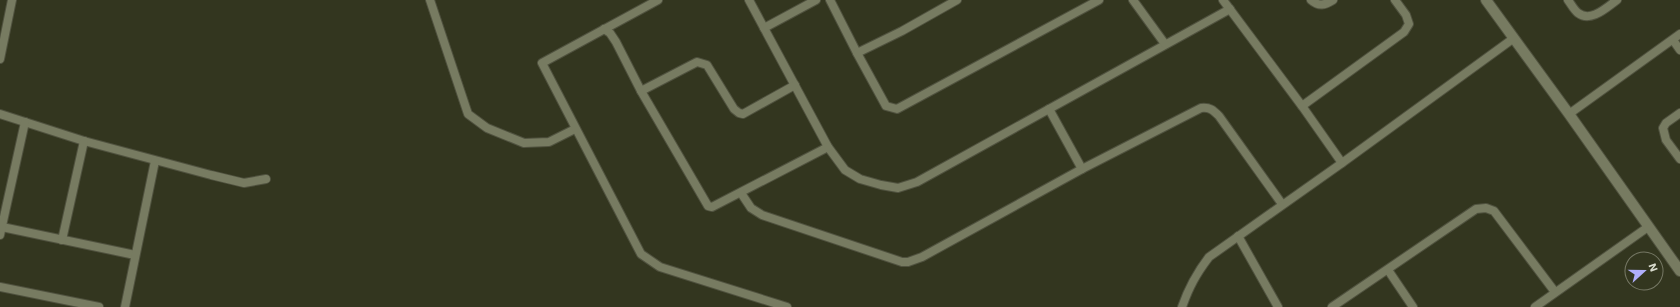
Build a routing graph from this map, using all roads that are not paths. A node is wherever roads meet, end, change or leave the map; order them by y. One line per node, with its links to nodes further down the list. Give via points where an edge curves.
1 (12, 0): 26 (street)
2 (430, 0): 35 (street, via 468,114 487,128 524,143 549,142)
3 (658, 0): 19 (street)
4 (749, 0): 18 (street)
5 (816, 0): 18 (street)
6 (830, 0): 25 (street)
7 (957, 0): 25 (street)
8 (1099, 0): 25 (street, via 897,109 886,106)
9 (1133, 0): 23 (street)
10 (1223, 0): 17 (street)
11 (1311, 0): 12 (street, via 1320,5)
12 (1333, 0)
13 (1395, 0): 29 (street, via 1408,20 1409,24 1404,32)
14 (1486, 0): 21 (street)
15 (1568, 0): 16 (street, via 1577,12 1587,16 1599,13)
16 (1617, 0)
17 (1230, 9): 23 (street); 29 (street)
18 (764, 28): 27 (street)
19 (604, 29): 28 (street, via 616,42); 35 (street, via 542,64)
20 (1680, 34): 22 (street)
21 (1514, 38): 33 (street); 40 (street)
22 (1673, 40): 24 (street); 33 (street)
23 (1165, 44): 30 (street)
24 (1680, 50)
25 (857, 53)
26 (0, 59)
27 (794, 85): 28 (street, via 743,114 734,109 707,65 703,63 697,62); 37 (street)
28 (641, 91): 43 (street, via 708,206 712,207)
29 (1302, 106): 40 (street)
30 (1049, 109): 37 (street, via 917,182 898,188 851,174); 41 (street)
31 (1680, 113): 38 (street, via 1663,128 1666,140)
32 (0, 114): 34 (street)
33 (1569, 114): 45 (street)
34 (24, 122): 36 (street); 46 (street)
35 (575, 129): 56 (street, via 638,249 646,259 660,267)
36 (84, 141): 39 (street); 48 (street)
37 (828, 147): 43 (street)
38 (1680, 159)
39 (155, 161): 42 (street, via 244,183); 49 (street)
40 (1342, 164): 44 (street)
41 (1082, 169): 43 (street, via 922,257 908,262 762,215 751,208); 44 (street, via 1207,107 1219,116)
42 (266, 179)
43 (741, 193)
44 (1282, 204): 47 (street)
45 (1648, 227): 51 (street); 53 (street)
46 (1, 231): 48 (street)
47 (1238, 236): 57 (street, via 1209,257 1197,272); 58 (street)
48 (62, 240): 49 (street)
49 (135, 255): 55 (street)
50 (1388, 270): 53 (street, via 1476,209 1486,208 1494,211); 59 (street); 60 (street)
51 (1680, 271)
52 (0, 287): 54 (street)
53 (1555, 292): 61 (street)
54 (99, 307)
55 (125, 307)
56 (787, 307)
57 (1182, 307)
58 (1278, 307)
59 (1332, 307)
60 (1413, 307)
61 (1535, 307)

